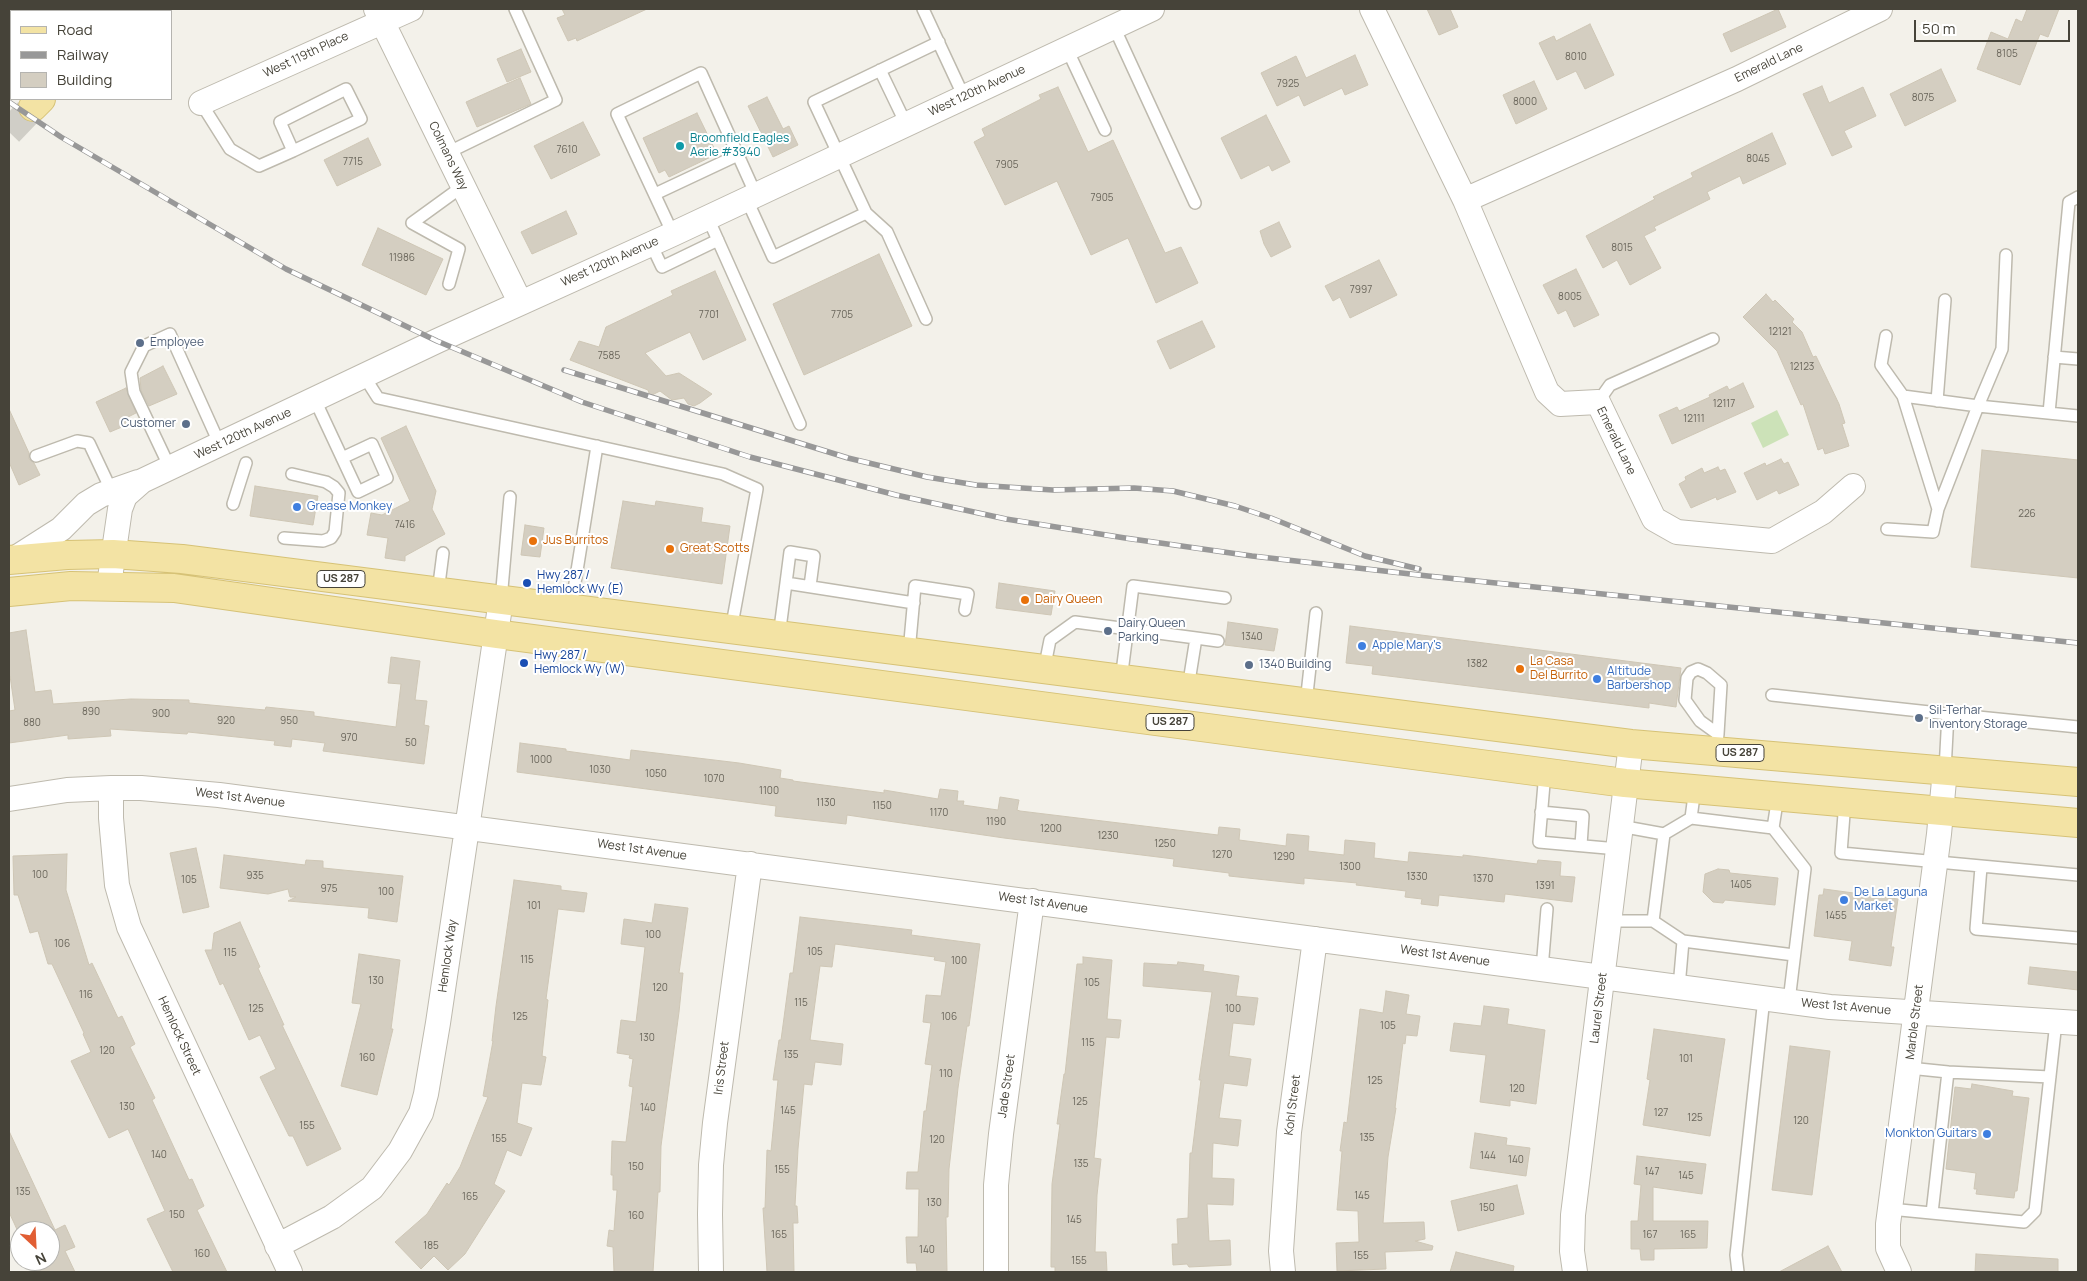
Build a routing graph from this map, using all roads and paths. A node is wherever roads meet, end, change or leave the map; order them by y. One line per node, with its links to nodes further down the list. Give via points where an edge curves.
1 (411, 9): 7 (street, West 119th Place, via 387,20)
2 (515, 9): 17 (lane, via 556,100)
3 (923, 9): 9 (lane)
4 (1152, 9): 8 (street, West 120th Avenue)
5 (1372, 9): 24 (street, Emerald Lane)
6 (1880, 9): 24 (street, Emerald Lane, via 1737,80)
7 (379, 15): 13 (street, West 119th Place); 17 (street, Colmans Way)
8 (1114, 27): 10 (street, West 120th Avenue); 25 (lane)
9 (939, 42): 11 (lane); 12 (lane)
10 (1067, 49): 12 (street, West 120th Avenue); 15 (lane)
11 (880, 70): 14 (lane); 19 (lane, via 814,102)
12 (964, 97): 14 (street, West 120th Avenue)
13 (200, 103): 16 (lane, via 230,149 259,166)
14 (906, 124): 19 (street, West 120th Avenue)
15 (1105, 130)
16 (293, 151): 16 (lane, via 361,119 346,89 280,122)
17 (447, 154): 20 (street, Colmans Way)
18 (738, 155): 21 (lane); 21 (lane, via 701,73 617,114); 22 (lane)
19 (840, 156): 22 (street, West 120th Avenue); 26 (lane)
20 (463, 186): 32 (lane, via 412,223 459,250); 34 (street, Colmans Way)
21 (655, 194): 28 (lane)
22 (752, 197): 26 (lane, via 773,257); 27 (street, West 120th Avenue)
23 (2078, 197): 38 (lane, via 2069,202)
24 (1465, 200): 44 (street, Emerald Lane, via 1547,392 1560,404)
25 (1195, 203)
26 (866, 213): 35 (lane, via 887,232)
27 (708, 218): 28 (street, West 120th Avenue); 29 (lane)
28 (674, 234): 30 (street, West 120th Avenue)
29 (718, 240): 30 (lane, via 662,266); 48 (lane)
30 (651, 244): 34 (street, West 120th Avenue)
31 (2006, 254): 45 (lane, via 2002,349)
32 (449, 284)
33 (1945, 300): 43 (lane)
34 (520, 302): 40 (street, West 120th Avenue)
35 (926, 319)
36 (1886, 336): 41 (lane, via 1881,365)
37 (1712, 339): 44 (lane, via 1610,385)
38 (2054, 357): 39 (lane); 46 (lane)
39 (2078, 359)
40 (364, 376): 42 (street, West 120th Avenue); 50 (lane, via 378,398)
41 (1903, 396): 43 (lane); 60 (lane)
42 (314, 400): 49 (street, West 120th Avenue); 52 (lane)
43 (1936, 400): 45 (lane)
44 (1598, 402): 56 (street, Emerald Lane, via 1654,519 1677,532 1772,541 1823,512)
45 (1978, 406): 46 (lane); 60 (lane)
46 (2049, 413): 47 (lane)
47 (2078, 416)
48 (800, 424)
49 (220, 445): 54 (street, West 120th Avenue); 54 (lane, via 170,334 144,346 131,372 134,392)
50 (597, 446): 74 (lane); 78 (lane, via 723,474 758,489)
51 (36, 456): 58 (lane, via 77,440 89,443)
52 (342, 458)
53 (246, 463): 59 (lane)
54 (170, 468): 58 (street, West 120th Avenue, via 142,481)
55 (292, 474): 62 (lane, via 334,487 339,494 335,532 323,541)
56 (1853, 486)
57 (510, 497): 72 (lane)
58 (116, 500): 64 (street); 65 (street, West 120th Avenue, via 86,504 61,529)
59 (233, 504)
60 (1938, 509): 61 (lane, via 1933,532)
61 (1887, 529)
62 (284, 538)
63 (443, 553): 70 (lane)
64 (113, 554): 65 (main road, US 287); 67 (street); 70 (main road, US 287, via 182,559)
65 (12, 560)
66 (786, 583): 68 (lane); 68 (lane, via 790,552 814,556); 80 (lane)
67 (109, 585): 69 (main road, US 287); 79 (main road, US 287, via 174,588)
68 (810, 586): 73 (lane)
69 (9, 592)
70 (438, 592): 72 (main road, US 287)
71 (1225, 598): 77 (lane, via 1133,586)
72 (501, 600): 74 (main road, US 287); 79 (street, Hemlock Way)
73 (914, 603): 75 (lane, via 915,586 968,594); 83 (lane)
74 (571, 608): 78 (main road, US 287)
75 (965, 610)
76 (1316, 613): 88 (lane)
77 (1128, 629): 81 (lane); 84 (lane, via 1075,622 1050,640); 85 (lane)
78 (731, 630): 80 (main road, US 287)
79 (496, 634): 94 (main road, US 287); 106 (street, Hemlock Way)
80 (779, 636): 83 (main road, US 287)
81 (1196, 638): 82 (lane); 86 (lane)
82 (1218, 641)
83 (909, 652): 84 (main road, US 287)
84 (1044, 670): 85 (main road, US 287)
85 (1121, 680): 86 (main road, US 287)
86 (1188, 688): 88 (main road, US 287)
87 (1772, 695): 89 (lane)
88 (1306, 703): 92 (main road, US 287)
89 (1948, 714): 90 (lane); 93 (lane)
90 (2078, 727)
91 (1717, 742): 91 (lane, via 1684,700 1687,678 1690,672 1698,669 1721,685); 92 (main road, US 287); 93 (main road, US 287)
92 (1631, 744): 95 (street, Laurel Street)
93 (1945, 770): 96 (main road, US 287); 102 (street, Marble Street)
94 (1545, 772): 95 (main road, US 287); 103 (lane)
95 (1625, 782): 98 (main road, US 287); 109 (street, Laurel Street)
96 (2078, 782)
97 (111, 788): 100 (street, West 1st Avenue, via 66,790); 106 (street, West 1st Avenue, via 220,795); 135 (street, Hemlock Street, via 117,884 129,927)
98 (1695, 788): 99 (main road, US 287); 104 (lane)
99 (1778, 796): 101 (main road, US 287); 107 (lane)
100 (9, 799)
101 (1845, 801): 102 (main road, US 287); 111 (lane, via 1841,853)
102 (1942, 810): 105 (main road, US 287); 111 (street, Marble Street)
103 (1541, 812): 110 (lane, via 1583,816); 110 (lane, via 1539,842)
104 (1691, 818): 107 (lane); 108 (lane)
105 (2078, 823)
106 (467, 827): 112 (street, West 1st Avenue); 135 (street, Hemlock Way, via 421,1113 400,1151 372,1188 332,1218)
107 (1774, 828): 122 (lane, via 1806,869)
108 (1664, 834): 109 (lane); 118 (lane)
109 (1619, 838): 110 (lane); 117 (street, Laurel Street)
110 (1581, 845)
111 (1935, 862): 113 (lane); 128 (street, Marble Street)
112 (750, 864): 115 (street, West 1st Avenue); 137 (street, Iris Street, via 715,1123 711,1165)
113 (1981, 867): 114 (lane); 119 (lane, via 1976,929)
114 (2078, 875)
115 (1032, 901): 120 (street, West 1st Avenue); 138 (street, Jade Street, via 996,1184)
116 (1547, 908): 123 (lane)
117 (1609, 921): 118 (lane); 124 (street, Laurel Street)
118 (1653, 921): 121 (lane)
119 (2078, 938)
120 (1315, 939): 123 (street, West 1st Avenue); 139 (street, Kohl Street, via 1289,1132 1281,1251)
121 (1683, 941): 122 (lane); 125 (lane)
122 (1794, 955): 127 (lane)
123 (1542, 969): 124 (street, West 1st Avenue)
124 (1603, 977): 125 (street, West 1st Avenue); 140 (street, Laurel Street, via 1574,1215)
125 (1679, 987): 126 (street, West 1st Avenue)
126 (1764, 998): 127 (street, West 1st Avenue); 141 (lane, via 1736,1255)
127 (1788, 1001): 128 (street, West 1st Avenue)
128 (1916, 1013): 129 (street, West 1st Avenue); 130 (street, Marble Street)
129 (2067, 1023): 132 (lane)
130 (1909, 1068): 131 (lane); 133 (street, Marble Street)
131 (1948, 1072): 132 (lane); 134 (lane)
132 (2050, 1077): 134 (lane, via 2035,1211 2024,1222)
133 (1890, 1209): 134 (lane); 142 (street, Marble Street, via 1888,1248)
134 (1932, 1213)
135 (277, 1246): 136 (street, Hemlock Street)
136 (290, 1272)
137 (711, 1272)
138 (996, 1272)
139 (1283, 1272)
140 (1574, 1272)
141 (1738, 1272)
142 (1899, 1272)

